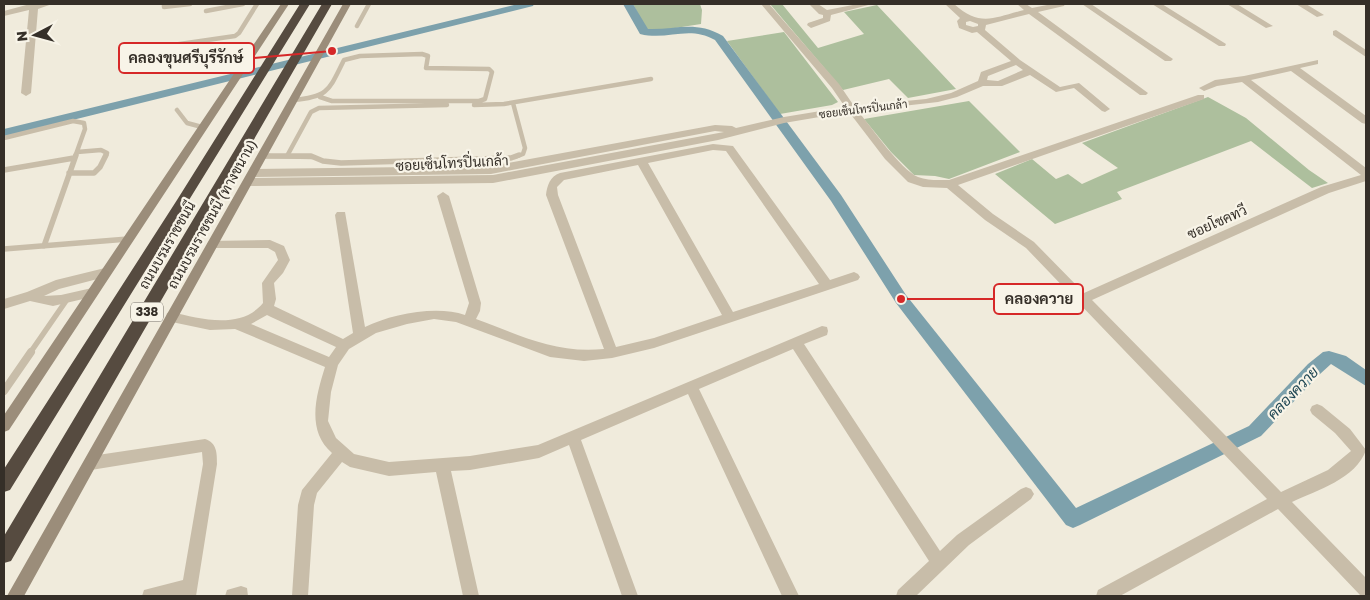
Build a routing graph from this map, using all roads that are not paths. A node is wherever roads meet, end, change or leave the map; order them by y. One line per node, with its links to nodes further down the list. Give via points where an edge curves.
1 (48, 4): 21 (street)
2 (164, 4): 3 (lane, via 164,7)
3 (190, 4)
4 (242, 4): 22 (lane)
5 (257, 4): 33 (lane, via 235,36)
6 (285, 4): 52 (main road)
7 (305, 4): 97 (highway, ถนนบรมราชชนนี / 338)
8 (327, 4): 100 (highway, ถนนบรมราชชนนี / 338)
9 (347, 4): 46 (main road, ถนนบรมราชชนนี (ทางขนาน) / 338)
10 (369, 4): 28 (lane)
11 (766, 4): 48 (street, via 836,86)
12 (813, 4): 24 (street)
13 (868, 4): 24 (street)
14 (950, 4): 29 (street, via 966,19 976,20)
15 (1021, 4): 23 (street)
16 (1061, 4): 23 (street)
17 (1086, 4): 35 (street)
18 (1156, 4): 32 (street)
19 (1231, 4): 30 (street)
20 (1300, 4): 26 (street)
21 (34, 5): 25 (street); 43 (street)
22 (206, 10)
23 (1031, 11): 29 (street); 44 (street)
24 (827, 13): 27 (street, via 827,19)
25 (4, 14)
26 (1320, 15)
27 (811, 25)
28 (357, 26)
29 (980, 26): 36 (street)
30 (1269, 26)
31 (1336, 33): 34 (street)
32 (1222, 44)
33 (166, 46)
34 (1366, 54)
35 (1168, 59)
36 (1017, 62): 39 (street); 42 (street, ซอยเซ็นโทรปิ่นเกล้า, via 984,74)
37 (1315, 62): 38 (street)
38 (1293, 68): 41 (street); 51 (street)
39 (1030, 71): 42 (street, ซอยเซ็นโทรปิ่นเกล้า, via 999,84); 49 (street, via 1059,90 1076,85)
40 (651, 79): 47 (lane)
41 (1244, 79): 60 (street); 63 (street, via 1215,83 1203,92)
42 (982, 83): 48 (street, ซอยเซ็นโทรปิ่นเกล้า, via 950,96 918,103)
43 (26, 93)
44 (1143, 93)
45 (320, 97): 45 (lane, via 328,91 344,60 360,56 422,54 428,56 426,68 480,68 492,72 485,99 479,101 332,101); 46 (lane)
46 (293, 100): 55 (main road, ถนนบรมราชชนนี (ทางขนาน) / 338)
47 (513, 103): 56 (lane, via 319,108 311,112); 56 (lane, via 525,148 522,154 511,158 341,163 311,156)
48 (851, 109): 62 (street, ซอยเซ็นโทรปิ่นเกล้า, via 493,179); 63 (street, via 889,157 912,179)
49 (1106, 109)
50 (177, 110): 52 (lane, via 187,123)
51 (1366, 121)
52 (202, 128): 66 (main road)
53 (4, 138): 54 (lane, via 60,124 84,123)
54 (76, 155): 58 (lane); 59 (lane); 59 (lane, via 101,150 107,153 96,172)
55 (262, 156): 56 (lane); 62 (main road, ถนนบรมราชชนนี (ทางขนาน) / 338)
56 (287, 156)
57 (641, 161): 72 (street, via 713,147 729,148); 80 (street); 87 (street, via 560,177 552,186 552,196)
58 (4, 170)
59 (70, 173): 68 (lane)
60 (1366, 173)
61 (1366, 177): 76 (street, ซอยโชคทวี, via 1325,190)
62 (250, 178): 67 (main road, ถนนบรมราชชนนี (ทางขนาน) / 338)
63 (950, 184): 76 (street, via 989,217 1030,245)
64 (444, 196): 81 (street, via 475,303)
65 (341, 214): 84 (street)
66 (128, 239): 68 (lane); 70 (main road)
67 (213, 244): 78 (street, via 270,244 280,249 284,260 269,280 270,300); 79 (main road, ถนนบรมราชชนนี (ทางขนาน) / 338)
68 (44, 246): 69 (lane)
69 (4, 249)
70 (106, 273): 73 (main road); 74 (street, via 56,285)
71 (854, 277): 72 (street)
72 (827, 286): 80 (street)
73 (92, 294): 75 (street); 92 (main road)
74 (31, 296): 75 (street, via 45,301); 77 (street)
75 (68, 298): 90 (lane)
76 (1082, 300): 99 (street)
77 (4, 304)
78 (266, 308): 82 (street, via 255,317); 86 (street)
79 (172, 317): 82 (street, via 197,324); 95 (main road, ถนนบรมราชชนนี (ทางขนาน) / 338)
80 (730, 318): 87 (street)
81 (468, 321): 84 (street, via 434,314 372,329); 87 (street, via 550,352 584,356)
82 (237, 324): 88 (street)
83 (822, 331): 85 (street)
84 (360, 336): 86 (street)
85 (795, 342): 89 (street); 101 (street)
86 (344, 345): 88 (street)
87 (612, 353)
88 (332, 364): 94 (street, via 324,392 321,422 331,443)
89 (691, 386): 93 (street); 109 (street)
90 (4, 391)
91 (1317, 410): 99 (street, via 1339,427 1359,450 1356,458 1333,475)
92 (4, 426)
93 (572, 437): 96 (street, via 539,451); 108 (street)
94 (342, 452): 96 (street, via 350,460 388,469); 106 (street, via 310,490 306,504)
95 (91, 463): 103 (street, via 205,445 209,450 210,464); 104 (main road, ถนนบรมราชชนนี (ทางขนาน) / 338)
96 (442, 465): 107 (street)
97 (4, 484)
98 (1026, 494): 101 (street, via 963,540)
99 (1278, 500): 102 (street); 111 (street)
100 (4, 554)
101 (939, 563): 110 (street)
102 (1366, 589)
103 (189, 591): 105 (street)
104 (15, 596)
105 (150, 596)
106 (300, 596)
107 (472, 596)
108 (630, 596)
109 (791, 596)
110 (904, 596)
111 (1104, 596)

